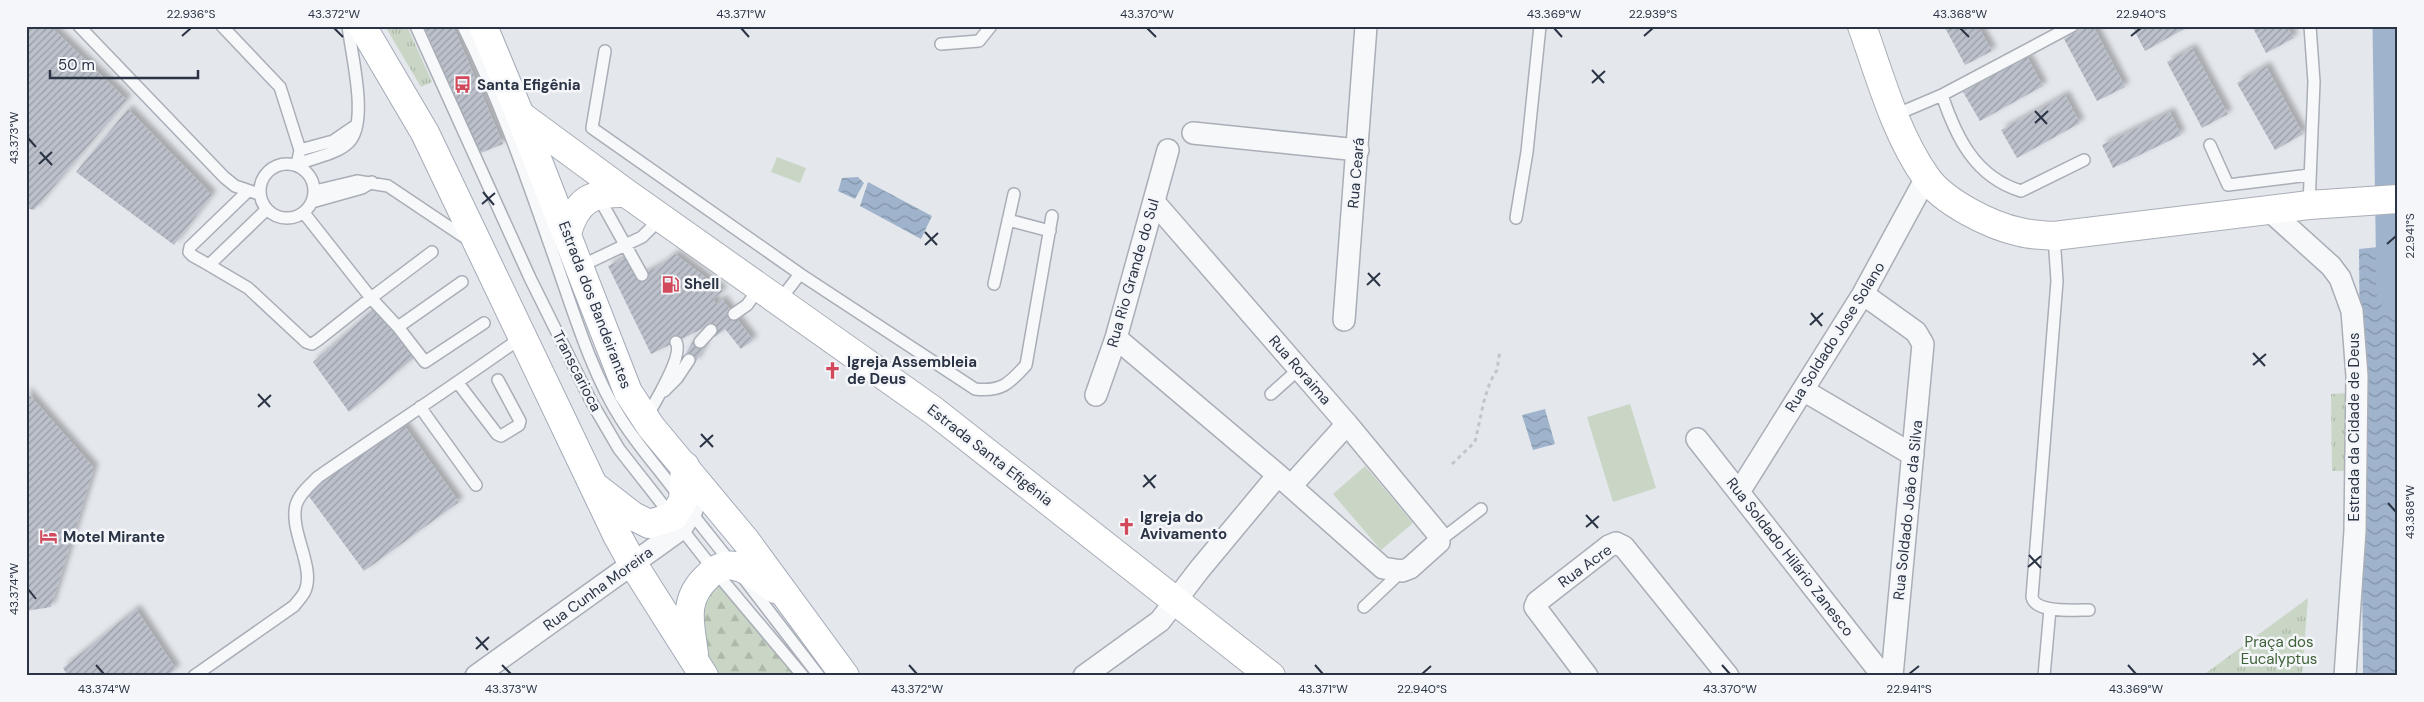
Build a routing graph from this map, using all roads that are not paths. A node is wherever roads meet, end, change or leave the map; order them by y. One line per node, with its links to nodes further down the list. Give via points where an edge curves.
1 (79, 26): 29 (lane, via 224,177 235,186)
2 (222, 26): 22 (lane, via 280,87)
3 (348, 26): 19 (lane, via 359,106)
4 (362, 26): 47 (main road, via 425,133)
5 (416, 26): 84 (lane, Transcarioca, via 530,278 592,403 619,449)
6 (463, 26): 84 (lane, Transcarioca, via 515,146 602,384 621,420)
7 (483, 26): 17 (main road, Estrada dos Bandeirantes)
8 (991, 26): 14 (lane, via 979,41)
9 (1366, 26): 24 (street, Rua Ceará)
10 (1540, 26): 41 (lane, via 1527,152)
11 (1862, 26): 18 (main road)
12 (2072, 26): 16 (lane)
13 (2310, 26): 28 (lane, via 2314,82)
14 (942, 44)
15 (605, 51): 51 (lane, via 592,128)
16 (1942, 95): 18 (lane); 25 (lane, via 1950,120 1970,156 1986,173 2007,187 2021,191)
17 (520, 115): 30 (main road, Estrada Santa Efigênia); 44 (main road, Estrada dos Bandeirantes)
18 (1894, 115): 27 (main road)
19 (357, 125): 22 (lane, via 333,141); 26 (lane, via 348,143)
20 (1193, 133): 24 (street)
21 (2210, 144): 28 (lane, via 2228,185)
22 (300, 150): 26 (lane)
23 (1168, 150): 35 (street, Rua Rio Grande do Sul)
24 (1358, 150): 59 (street, Rua Ceará)
25 (2084, 160)
26 (297, 165): 29 (lane, via 288,164 270,170); 33 (lane, via 312,180)
27 (1926, 178): 45 (main road, via 1939,191 1980,217 2020,232); 56 (street, Rua Soldado Jose Solano)
28 (2309, 188): 34 (main road, via 2345,202); 37 (main road)
29 (254, 192): 36 (lane); 49 (lane, via 190,247 189,252 193,256)
30 (626, 193): 32 (main road); 40 (main road, Estrada Santa Efigênia)
31 (1014, 194): 42 (lane)
32 (597, 195): 44 (main road, via 578,207); 46 (lane)
33 (313, 197): 38 (lane); 47 (lane, via 357,181 388,186)
34 (2398, 199)
35 (1154, 202): 64 (street, Rua Rio Grande do Sul); 68 (street, Rua Roraima)
36 (266, 210): 38 (lane, via 284,219); 49 (lane)
37 (2270, 210): 45 (main road); 108 (street, Estrada da Cidade de Deus, via 2331,266 2340,278 2352,311 2357,376 2355,531)
38 (304, 213): 57 (lane)
39 (1052, 216): 43 (lane)
40 (661, 218): 46 (lane, via 642,237); 55 (main road, Estrada Santa Efigênia)
41 (1516, 218)
42 (1008, 220): 43 (lane); 54 (lane)
43 (1050, 231): 51 (lane, via 1026,365 1010,382 992,391 975,389)
44 (567, 233): 50 (main road, Estrada dos Bandeirantes)
45 (2054, 236): 93 (lane, via 2057,281 2032,597 2040,607)
46 (626, 245): 50 (lane); 52 (lane)
47 (481, 249): 63 (main road)
48 (432, 252): 57 (lane)
49 (209, 265): 57 (lane, via 248,288 312,344)
50 (580, 267): 76 (main road, Estrada dos Bandeirantes, via 628,392)
51 (800, 274): 55 (lane)
52 (642, 275)
53 (462, 282): 61 (lane)
54 (994, 284)
55 (770, 294): 58 (lane); 91 (main road, Estrada Santa Efigênia, via 934,411)
56 (1863, 294): 71 (street, Rua Soldado Jose Solano); 79 (street, Rua Soldado João da Silva, via 1916,332 1923,344)
57 (371, 298): 61 (lane)
58 (734, 314)
59 (1344, 320)
60 (484, 323): 61 (lane, via 425,362)
61 (398, 328)
62 (711, 330): 66 (lane)
63 (522, 337): 70 (lane); 81 (main road)
64 (1116, 338): 73 (street, Rua Rio Grande do Sul); 80 (street)
65 (676, 342): 74 (lane, via 676,358)
66 (700, 342)
67 (690, 360): 74 (lane)
68 (1299, 369): 72 (lane); 77 (street, Rua Roraima)
69 (498, 380): 70 (lane, via 520,421 501,436)
70 (458, 383): 75 (lane)
71 (1803, 390): 79 (street); 83 (street, Rua Soldado Jose Solano)
72 (1270, 394)
73 (1096, 395)
74 (659, 396): 76 (lane)
75 (420, 407): 82 (lane); 96 (lane, via 305,489 296,505 295,520 307,578 304,593 294,606)
76 (646, 420): 84 (main road, Estrada dos Bandeirantes)
77 (1348, 424): 80 (street); 86 (street, Rua Roraima, via 1438,534)
78 (1697, 439): 83 (street, Rua Soldado Hilário Zanesco)
79 (1913, 455): 106 (street, Rua Soldado João da Silva)
80 (1284, 480): 89 (street, via 1383,568); 91 (street)
81 (592, 484): 84 (main road, via 633,516 650,524); 87 (main road)
82 (476, 485)
83 (1739, 492): 105 (street, Rua Soldado Hilário Zanesco)
84 (685, 502): 87 (street, Rua Cunha Moreira); 88 (lane, Transcarioca); 88 (lane, Transcarioca); 90 (main road, Estrada dos Bandeirantes, via 746,541)
85 (1481, 509): 86 (lane)
86 (1439, 540): 89 (street, via 1410,568)
87 (632, 564): 95 (main road); 97 (street, Rua Cunha Moreira)
88 (724, 568): 90 (main road, via 749,571); 95 (main road, via 696,586 689,602); 98 (lane, Transcarioca); 99 (lane, Transcarioca, via 764,608)
89 (1402, 571): 92 (lane)
90 (789, 598): 100 (main road, Estrada dos Bandeirantes)
91 (1175, 601): 101 (street, via 1160,621); 102 (main road, Estrada Santa Efigênia)
92 (1364, 607)
93 (2050, 609): 94 (lane); 107 (lane)
94 (2089, 610)
95 (699, 668)
96 (194, 676)
97 (476, 676)
98 (803, 676)
99 (819, 676)
100 (845, 676)
101 (1084, 676)
102 (1271, 676)
103 (1587, 676): 104 (street, Rua Acre, via 1535,606 1616,543 1624,547)
104 (1728, 676)
105 (1883, 676)
106 (1892, 676)
107 (2044, 676)
108 (2344, 676)

